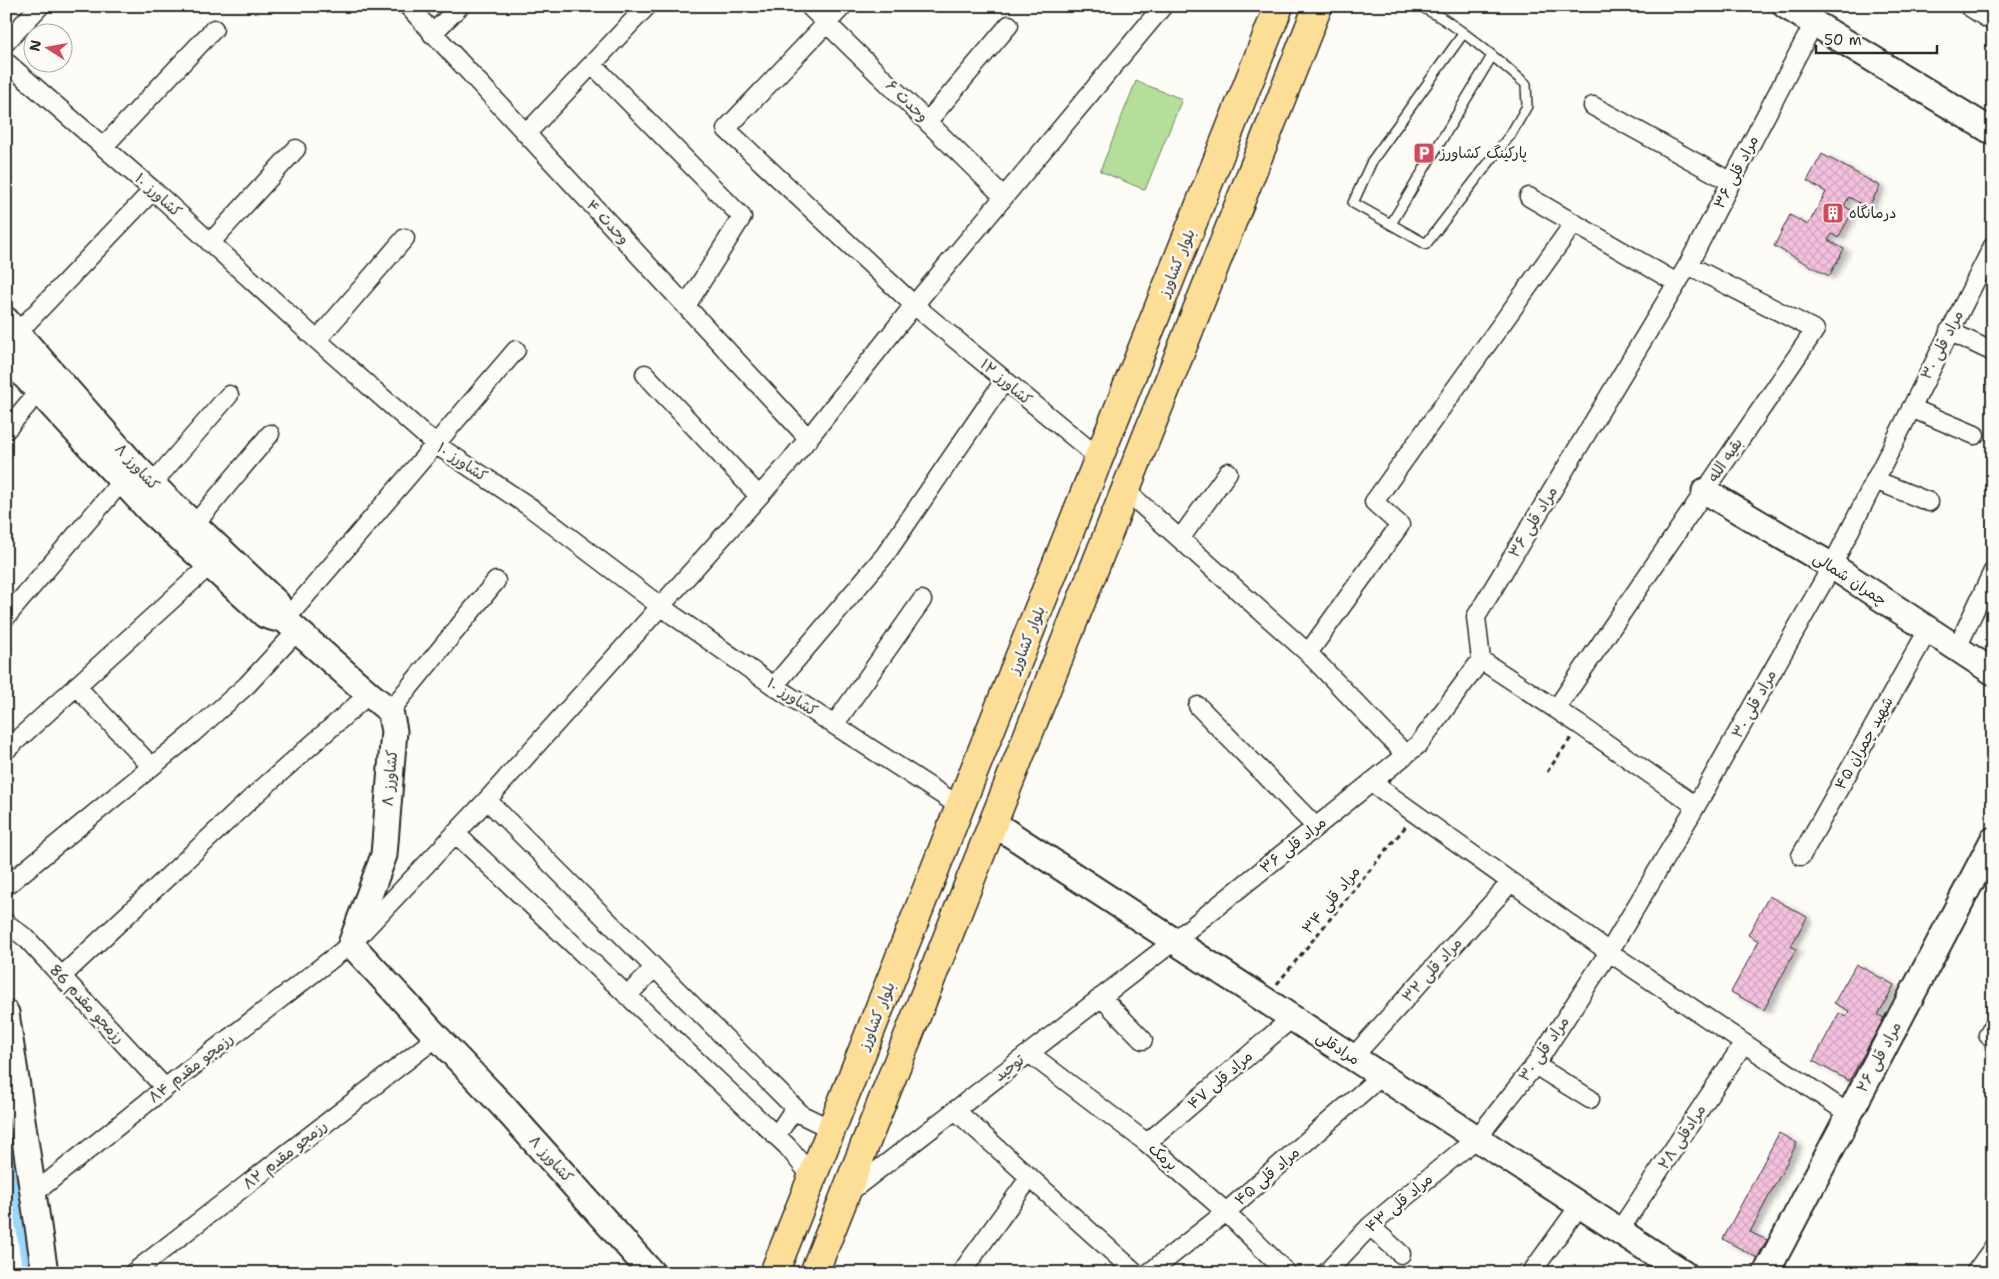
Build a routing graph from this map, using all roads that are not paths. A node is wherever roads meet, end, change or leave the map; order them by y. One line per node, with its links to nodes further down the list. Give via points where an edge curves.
1 (40, 6): 20 (street)
2 (408, 6): 18 (street, وحدت ۴)
3 (460, 6): 18 (street)
4 (647, 6): 23 (street)
5 (809, 6): 14 (street, وحدت ۶)
6 (844, 6): 14 (street)
7 (1163, 6): 32 (street, رزمجو مقدم ۸۴)
8 (1279, 6): 59 (main road, بلوار کشاورز)
9 (1318, 6): 64 (main road)
10 (1419, 6): 19 (lane, via 1434,12)
11 (1786, 6): 15 (street)
12 (1968, 6): 13 (street)
13 (1993, 22)
14 (828, 23): 25 (street, وحدت ۶); 41 (street, کشاورز ۱۲, via 726,129)
15 (1814, 23): 26 (street); 30 (street, مراد قلی ۳۶)
16 (1009, 25): 25 (street)
17 (214, 29): 28 (street)
18 (432, 34): 27 (street, وحدت ۴)
19 (1463, 34): 21 (lane); 35 (lane, via 1372,161 1353,203)
20 (6, 42)
21 (1492, 56): 35 (lane); 35 (lane, via 1526,84 1527,106 1511,134 1426,244)
22 (6, 62): 28 (street, کشاورز ۱۰)
23 (592, 64): 27 (street); 42 (street, via 742,217)
24 (1593, 106): 30 (street)
25 (928, 121): 32 (street, وحدت ۶)
26 (1993, 132)
27 (526, 134): 42 (street, وحدت ۴)
28 (103, 147): 31 (street, کشاورز ۱۰)
29 (296, 149): 37 (street)
30 (1731, 182): 39 (street, مراد قلی ۳۶)
31 (153, 190): 37 (street, کشاورز ۱۰); 43 (street)
32 (1003, 196): 41 (street, رزمجو مقدم ۸۴)
33 (1529, 197): 34 (street)
34 (1574, 223): 40 (street); 82 (street, via 1374,502 1400,525)
35 (1391, 224)
36 (405, 238): 45 (street)
37 (210, 243): 45 (street, کشاورز ۱۰)
38 (1993, 246): 44 (street, مراد قلی ۳۰)
39 (1688, 265): 40 (street, مراد قلی ۳۶); 65 (street, بقیه الله, via 1815,330)
40 (1677, 283): 83 (street, مراد قلی ۳۶, via 1476,618)
41 (914, 305): 50 (street, کشاورز ۱۲); 57 (street, رزمجو مقدم ۸۴)
42 (686, 306): 57 (street, وحدت ۴)
43 (12, 326): 63 (street, کشاورز ۸)
44 (1950, 331): 47 (street); 53 (street, مراد قلی ۳۰)
45 (317, 340): 58 (street, کشاورز ۱۰)
46 (516, 350): 58 (street)
47 (1993, 352)
48 (6, 356): 51 (street)
49 (646, 374): 66 (street)
50 (1004, 381): 59 (street, کشاورز ۱۲); 86 (street, via 885,556)
51 (39, 391): 54 (street); 62 (street)
52 (229, 395): 63 (street)
53 (1911, 408): 56 (street); 61 (street, مراد قلی ۳۰)
54 (6, 430)
55 (270, 434): 68 (street)
56 (1975, 435)
57 (809, 439): 66 (street, رزمجو مقدم ۸۴)
58 (435, 444): 75 (street, کشاورز ۱۰, via 527,505); 77 (street)
59 (1099, 458): 79 (main road, بلوار کشاورز)
60 (1228, 472): 69 (street)
61 (1875, 480): 67 (street); 71 (street, مراد قلی ۳۰)
62 (122, 481): 70 (street, via 150,511); 76 (street)
63 (152, 484): 68 (street, کشاورز ۸)
64 (1125, 490): 69 (street); 81 (main road)
65 (1704, 491): 71 (street, چمران شمالی); 89 (street, بقیه الله)
66 (759, 496): 75 (street, رزمجو مقدم ۸۴)
67 (1929, 502)
68 (195, 524): 70 (street, کشاورز ۸)
69 (1180, 539): 82 (street)
70 (217, 558): 77 (street, کشاورز ۸, via 277,603); 85 (street)
71 (1832, 566): 78 (street, چمران شمالی); 97 (street, مراد قلی ۳۰)
72 (1993, 571): 80 (street)
73 (496, 581): 90 (street)
74 (922, 600): 91 (street)
75 (660, 606): 86 (street, کشاورز ۱۰); 96 (street, رزمجو مقدم ۸۴)
76 (6, 617)
77 (291, 625): 87 (street, کشاورز ۸); 94 (street, via 247,685)
78 (1928, 630): 80 (street, چمران شمالی); 103 (street, شهید چمران ۴۵)
79 (1028, 638): 81 (main road); 98 (main road, بلوار کشاورز)
80 (1957, 648): 84 (street, چمران شمالی)
81 (1060, 651): 99 (main road)
82 (1308, 652): 93 (street)
83 (1481, 660): 89 (street); 93 (street, مراد قلی ۳۶, via 1419,744)
84 (1993, 672)
85 (76, 686): 92 (street); 94 (street)
86 (774, 686): 91 (street, کشاورز ۱۰)
87 (369, 694): 90 (street, کشاورز ۸); 111 (street, via 256,794)
88 (1198, 706): 100 (street)
89 (1556, 709): 97 (street)
90 (390, 711): 108 (street, کشاورز ۸, via 394,731 384,855)
91 (834, 725): 98 (street, کشاورز ۱۰)
92 (6, 750)
93 (1406, 755): 95 (street, مراد قلی ۳۶)
94 (151, 766): 105 (street)
95 (1371, 782): 100 (street, مراد قلی ۳۶); 104 (street)
96 (486, 800): 101 (street, رزمجو مقدم ۸۴); 110 (street)
97 (1696, 806): 109 (street, مراد قلی ۳۰)
98 (961, 807): 128 (main road, بلوار کشاورز)
99 (992, 823): 107 (street, مرادقلی); 135 (main road)
100 (1316, 827): 107 (street, مراد قلی ۳۶)
101 (455, 833): 108 (street, رزمجو مقدم ۸۴); 112 (street)
102 (1993, 840): 127 (street, مراد قلی ۲۶)
103 (1800, 856)
104 (1511, 882): 109 (street); 120 (street, مراد قلی ۳۲)
105 (6, 886)
106 (6, 923): 111 (street, رزمجو مقدم 86, via 27,939)
107 (1174, 940): 113 (street, توحید); 115 (street, مرادقلی)
108 (352, 944): 116 (street, کشاورز ۸); 123 (street, رزمجو مقدم ۸۴)
109 (1610, 952): 118 (street); 121 (street, مراد قلی ۳۰)
110 (654, 968): 112 (street); 125 (street)
111 (62, 976): 123 (street, رزمجو مقدم 86)
112 (627, 996): 129 (street)
113 (1101, 997): 117 (street); 119 (street, توحید)
114 (6, 1013): 134 (street)
115 (1292, 1018): 120 (street, مرادقلی); 131 (street, مراد قلی ۴۷)
116 (437, 1037): 144 (street, رزمجو مقدم ۸۲); 145 (street, کشاورز ۸)
117 (1143, 1040)
118 (1744, 1043): 127 (street); 139 (street, مرادقلی ۲۸)
119 (1029, 1052): 126 (street, توحید); 131 (street, برمک)
120 (1353, 1057): 122 (street, مرادقلی)
121 (1535, 1065): 124 (street); 130 (street, مراد قلی ۳۰)
122 (1381, 1076): 130 (street, مرادقلی); 137 (street, مراد قلی ۴۵)
123 (165, 1088): 134 (street, رزمجو مقدم ۸۴)
124 (1590, 1098)
125 (795, 1108): 128 (street, via 802,1115); 129 (street)
126 (955, 1110): 133 (street); 135 (street, توحید)
127 (1849, 1114): 154 (street, مراد قلی ۲۶)
128 (832, 1129): 132 (main road, بلوار کشاورز)
129 (776, 1136): 132 (street)
130 (1477, 1138): 136 (street, مرادقلی); 138 (street, مراد قلی ۴۳)
131 (1147, 1143): 137 (street, برمک)
132 (812, 1177): 146 (main road, بلوار کشاورز)
133 (1030, 1177): 142 (street); 148 (street)
134 (32, 1195): 143 (street)
135 (845, 1196): 147 (main road)
136 (1580, 1205): 139 (street, مرادقلی); 152 (street)
137 (1226, 1212): 149 (street, مراد قلی ۴۵); 150 (street, برمک)
138 (1370, 1226): 141 (street); 151 (street, مراد قلی ۴۳)
139 (1619, 1231): 153 (street, مرادقلی)
140 (1993, 1248): 155 (street)
141 (1401, 1254)
142 (964, 1270)
143 (45, 1273)
144 (133, 1273)
145 (652, 1273)
146 (774, 1273)
147 (814, 1273)
148 (1136, 1273)
149 (1149, 1273)
150 (1287, 1273)
151 (1326, 1273)
152 (1531, 1273)
153 (1684, 1273)
154 (1766, 1273)
155 (1975, 1273)

